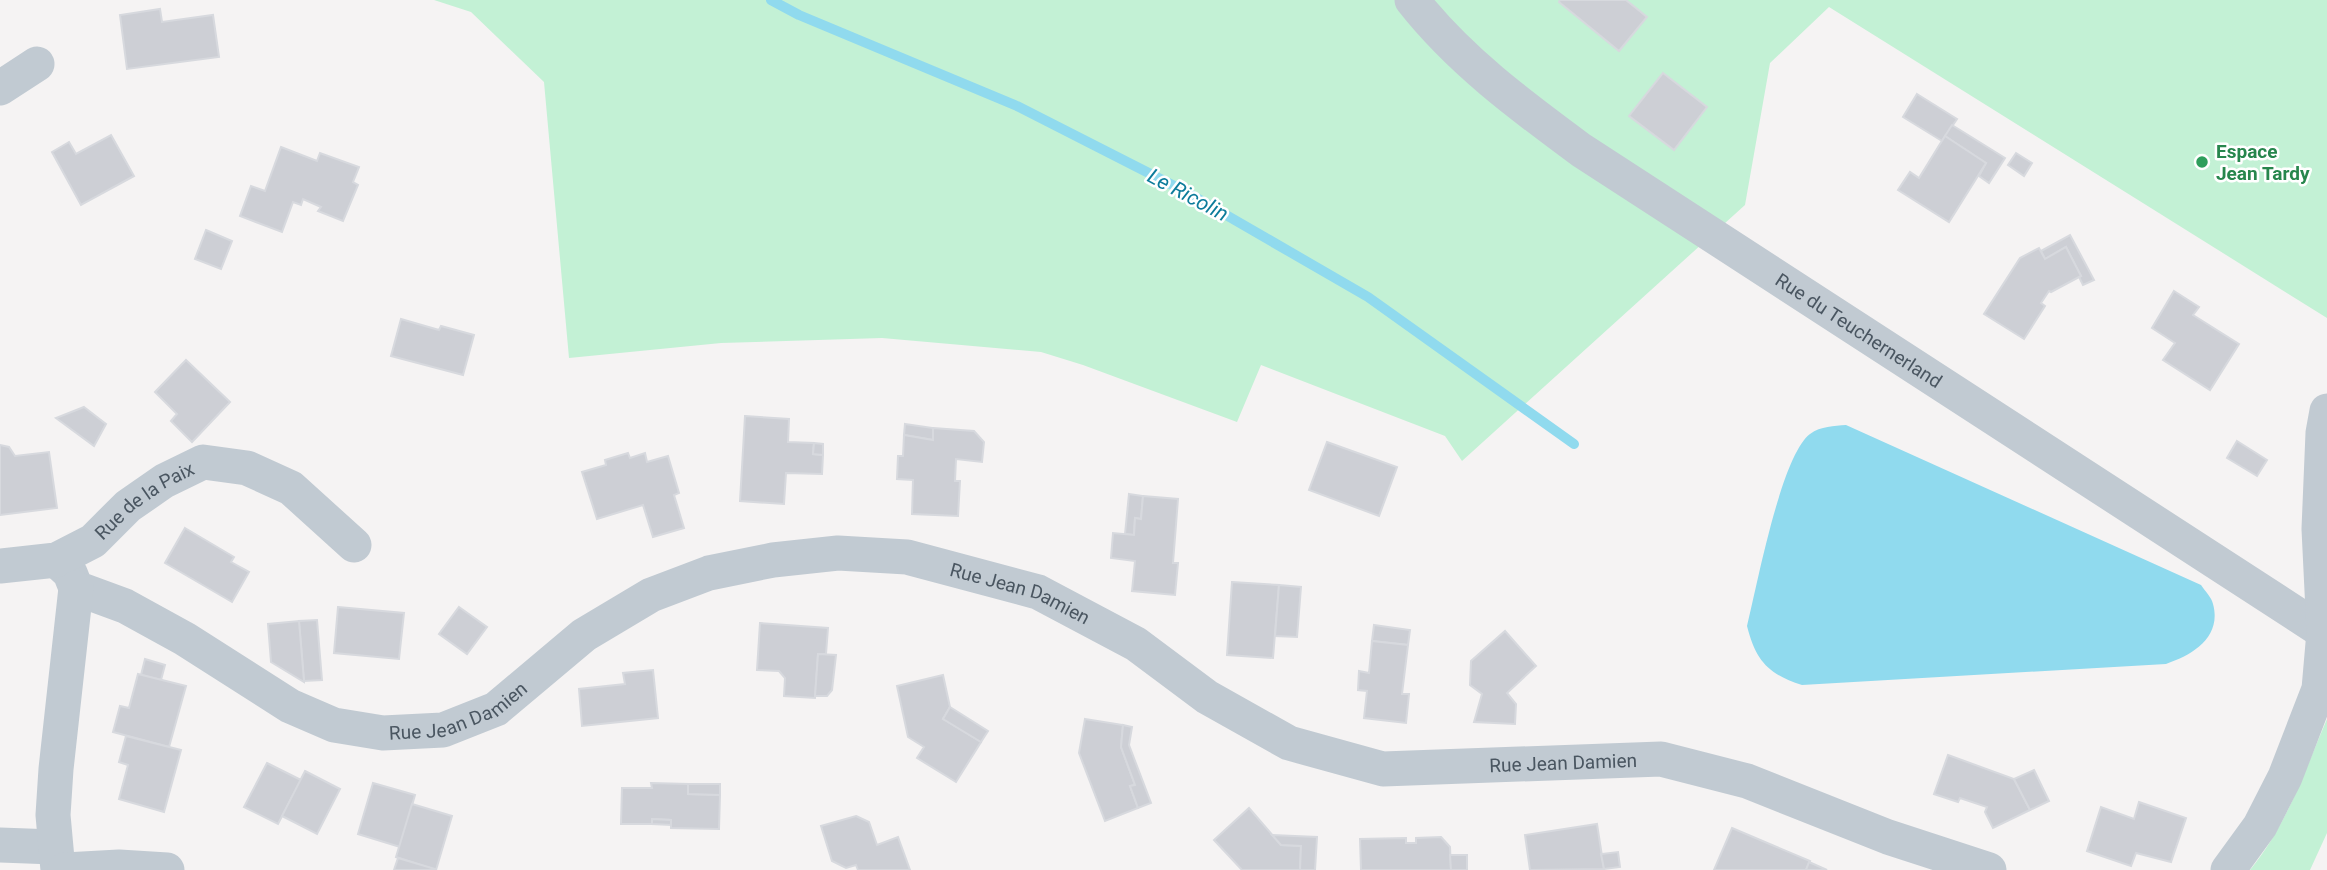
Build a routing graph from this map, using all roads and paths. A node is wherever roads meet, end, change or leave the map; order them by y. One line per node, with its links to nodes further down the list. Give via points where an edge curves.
1 (1412, 0): 9 (street, Rue du Teuchernerland, via 1470,64 1581,150)
2 (37, 64): 3 (street)
3 (0, 88)
4 (2327, 411): 9 (street, via 2319,529)
5 (354, 545): 6 (street, Rue de la Paix, via 291,488 247,468 203,462 164,481 128,506 93,541)
6 (56, 560): 7 (street, Rue de la Paix); 8 (street, via 70,573)
7 (0, 566)
8 (76, 589): 11 (street, via 53,815); 13 (street, Rue Jean Damien, via 125,606 290,706 334,725 383,733 443,730 496,709 584,635 651,595 709,573 838,553 907,557 1038,592 1136,644 1207,697 1289,743 1383,769 1661,759 1747,781 1888,837)
9 (2326, 633): 14 (street, via 2319,689 2285,777 2260,826)
10 (0, 845): 11 (street)
11 (59, 862): 12 (street)
12 (167, 870)
13 (1989, 870)
14 (2228, 870)

